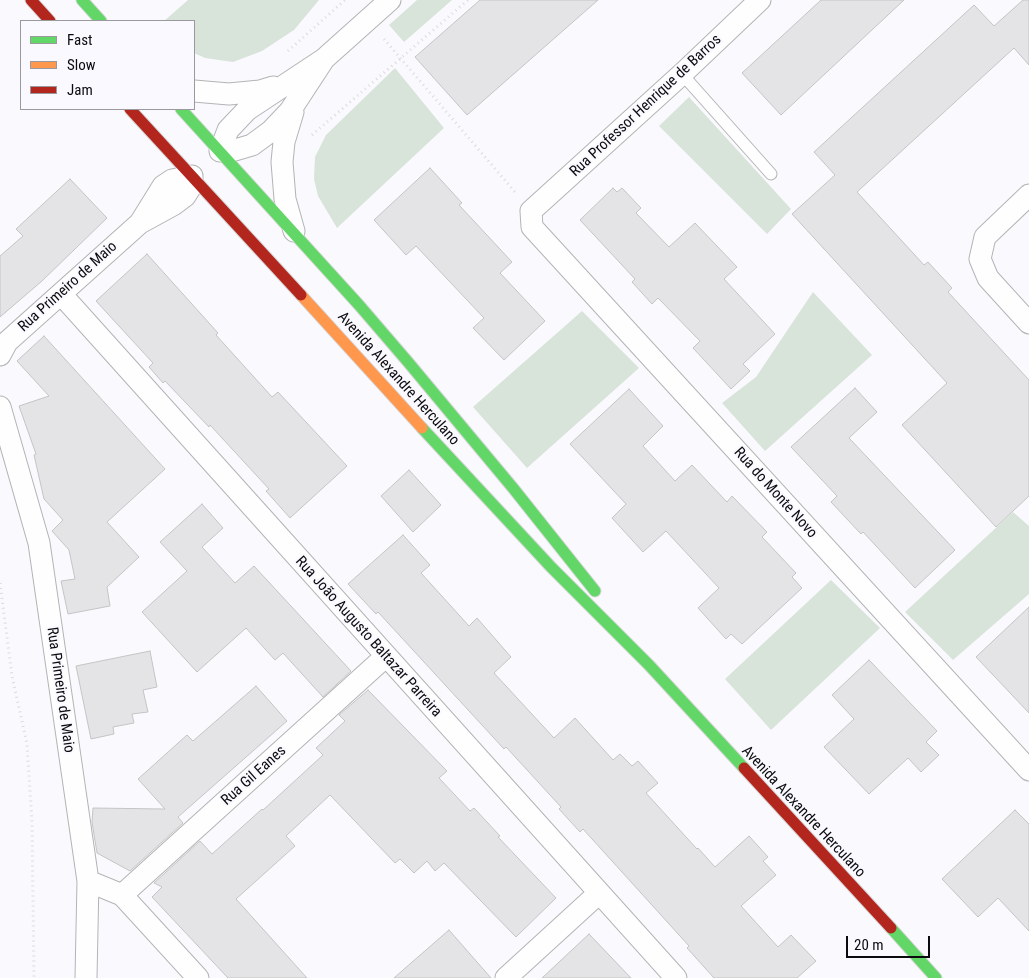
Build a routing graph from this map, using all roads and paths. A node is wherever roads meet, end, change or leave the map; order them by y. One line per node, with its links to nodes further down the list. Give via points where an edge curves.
1 (31, 0): 7 (main road)
2 (82, 0): 8 (main road)
3 (345, 0): 10 (path)
4 (390, 0): 9 (street)
5 (468, 0): 12 (path)
6 (760, 0): 13 (street, Rua Professor Henrique de Barros)
7 (49, 20)
8 (100, 20)
9 (367, 20): 11 (street); 12 (path)
10 (287, 52)
11 (324, 59): 14 (street); 16 (street)
12 (401, 60): 19 (path); 24 (path)
13 (682, 74): 22 (lane); 24 (street, Rua Professor Henrique de Barros)
14 (296, 78): 15 (street, via 252,92); 20 (street, via 260,100 236,120)
15 (195, 91)
16 (297, 101): 20 (street, via 284,119 252,145); 25 (street, via 286,131 282,162 285,199)
17 (131, 110): 21 (main road, Avenida Alexandre Herculano)
18 (182, 110): 20 (main road, Avenida Alexandre Herculano)
19 (312, 136)
20 (216, 154): 25 (main road, Avenida Alexandre Herculano)
21 (195, 173): 26 (street, Rua Primeiro de Maio, via 185,196 140,223); 32 (main road, Avenida Alexandre Herculano, via 528,544)
22 (771, 174)
23 (1029, 195): 27 (street, via 985,237 980,259 988,278)
24 (532, 212): 33 (street, Rua do Monte Novo, via 532,227)
25 (296, 236): 32 (main road, Avenida Alexandre Herculano, via 359,305 549,531)
26 (61, 294): 28 (street, Rua Primeiro de Maio, via 7,342); 31 (street, Rua João Augusto Baltazar Parreira)
27 (1029, 323)
28 (0, 355)
29 (0, 408): 34 (street, Rua Primeiro de Maio, via 39,543)
30 (0, 583): 37 (path, via 12,676 27,744 32,822)
31 (385, 657): 35 (street, Rua João Augusto Baltazar Parreira); 36 (street, Rua Gil Eanes)
32 (649, 665): 42 (main road, Avenida Alexandre Herculano)
33 (1029, 770)
34 (88, 881): 36 (street); 38 (street, Rua Primeiro de Maio)
35 (599, 893): 40 (street); 41 (street, Rua João Augusto Baltazar Parreira)
36 (122, 895): 39 (street)
37 (34, 978)
38 (86, 978)
39 (198, 978)
40 (506, 978)
41 (676, 978)
42 (936, 978)

